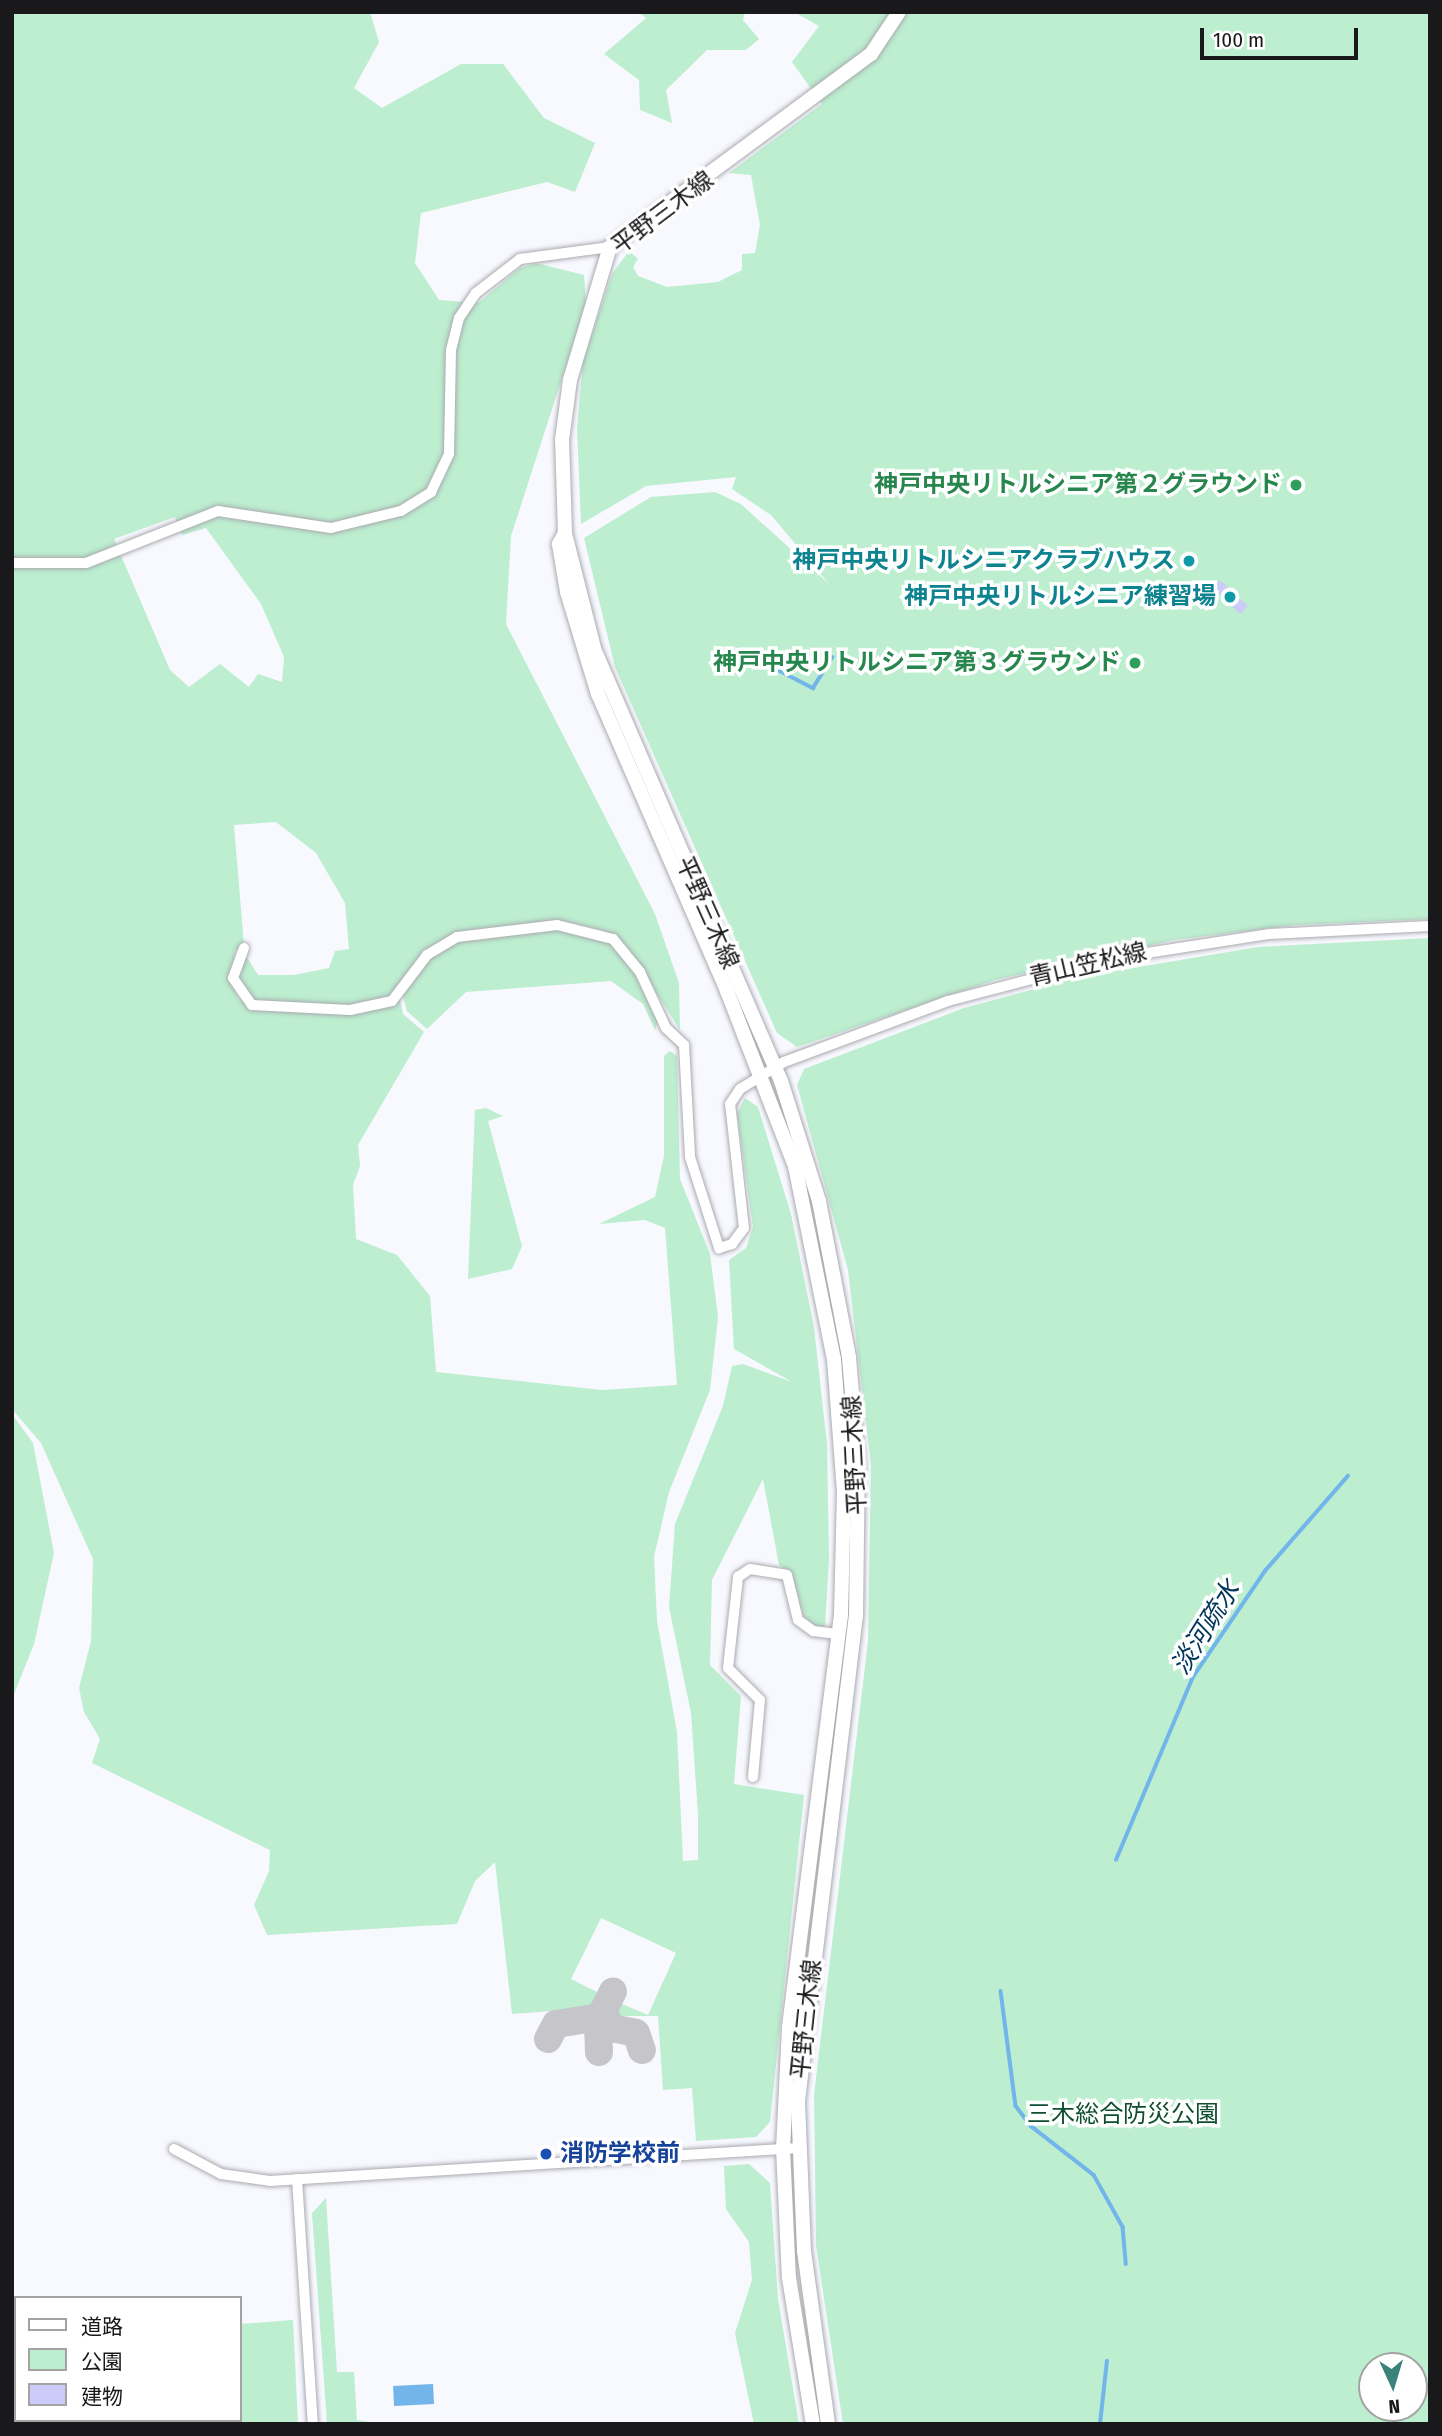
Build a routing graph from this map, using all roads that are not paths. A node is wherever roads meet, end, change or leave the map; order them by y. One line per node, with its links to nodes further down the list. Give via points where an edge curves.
1 (899, 12): 2 (main road, 平野三木線, via 871,54)
2 (610, 247): 3 (main road, 平野三木線, via 565,400); 4 (street, via 511,262 476,293 459,318 451,350 445,467 431,492 401,512 331,528 218,511 86,563)
3 (565, 533): 7 (main road, 平野三木線, via 615,704); 8 (main road, 平野三木線, via 559,544 570,607 598,694)
4 (12, 563)
5 (1430, 926): 7 (street, 青山笠松線, via 1270,934 1095,961 948,1001)
6 (244, 948): 8 (street, 青山笠松線, via 233,978 252,1005 361,1009 392,1001 449,939 543,926 588,929 627,951 666,1028 684,1045 690,1157 719,1248 732,1244 744,1227 730,1104)
7 (776, 1067): 8 (street, 青山笠松線); 12 (main road, 平野三木線, via 829,1244 849,1357 859,1473 854,1637 801,2057)
8 (762, 1074): 9 (main road, 平野三木線, via 795,1166 832,1343 844,1492)
9 (839, 1634): 10 (street, via 813,1631 798,1620 787,1575 750,1569 738,1577 728,1668 760,1700); 11 (main road, 平野三木線, via 789,2027)
10 (753, 1777)
11 (783, 2148): 12 (street); 14 (street); 16 (main road, 平野三木線, via 789,2278)
12 (799, 2148): 17 (main road, 平野三木線, via 808,2295)
13 (174, 2149): 14 (street, via 236,2178)
14 (298, 2179): 15 (street)
15 (313, 2424)
16 (813, 2424)
17 (828, 2424)

